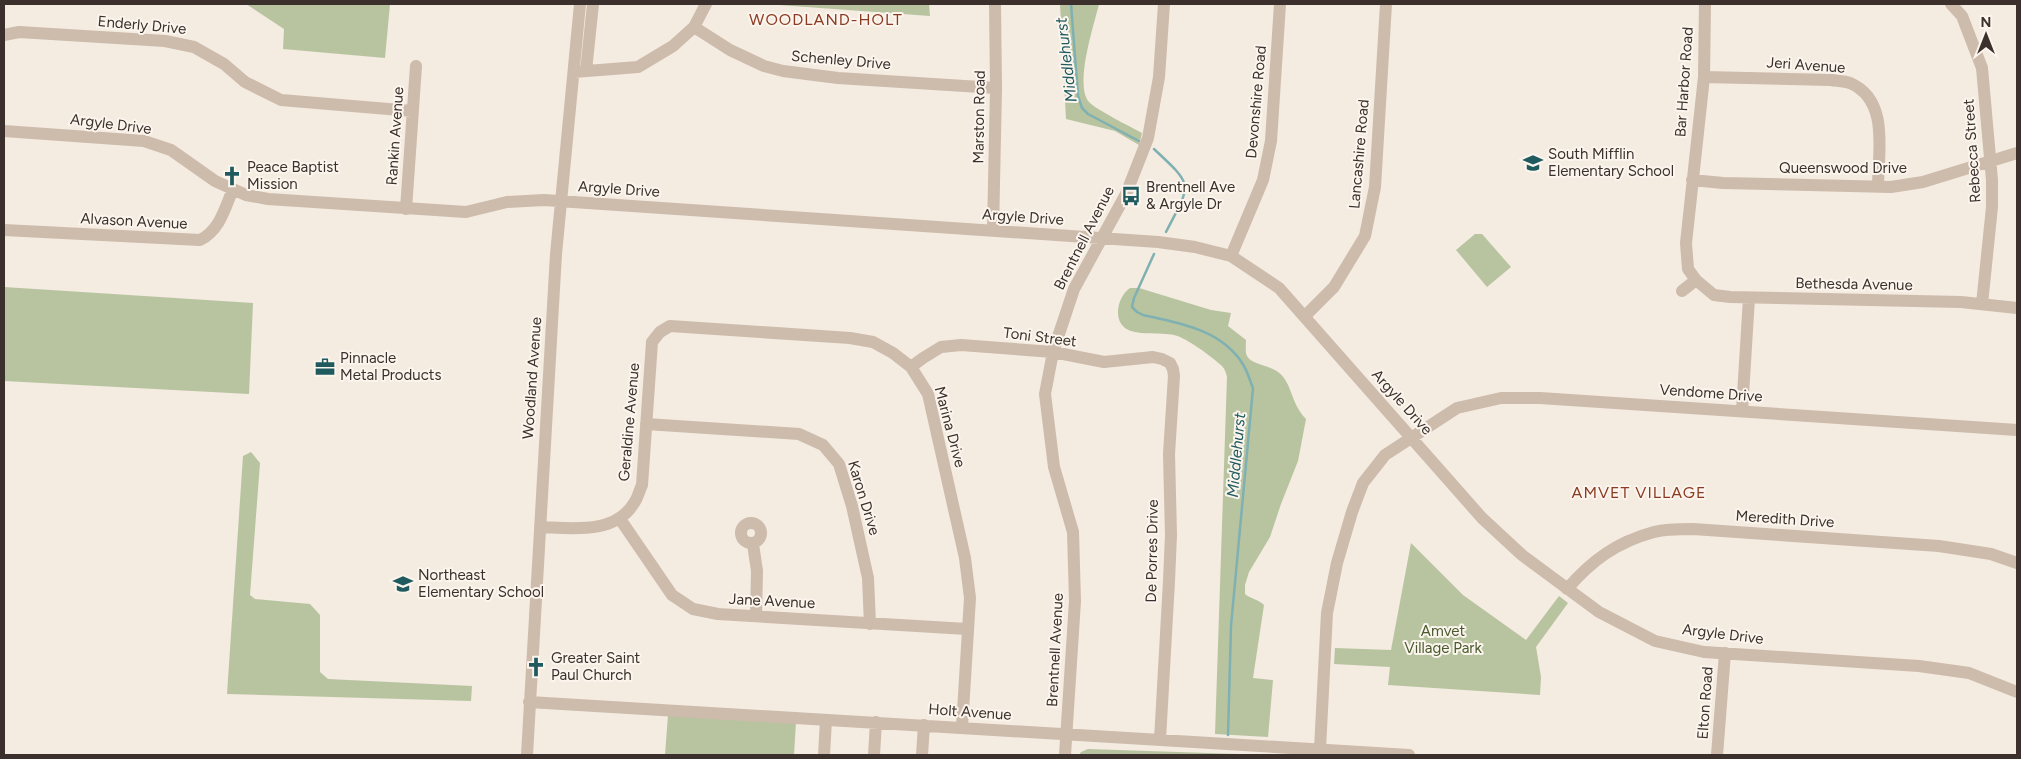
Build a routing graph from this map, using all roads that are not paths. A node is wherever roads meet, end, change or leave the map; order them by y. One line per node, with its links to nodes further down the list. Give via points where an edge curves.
1 (580, 4): 13 (street, Woodland Avenue)
2 (593, 4): 13 (street)
3 (706, 4): 10 (street)
4 (995, 4): 15 (street, Marston Road)
5 (1164, 4): 27 (street, Brentnell Avenue, via 1159,77 1148,138 1126,194)
6 (1280, 4): 28 (street, Devonshire Road, via 1271,141 1263,180)
7 (1386, 4): 34 (street, Lancashire Road, via 1375,187 1365,236 1334,287)
8 (1705, 4): 14 (street, Bar Harbor Road)
9 (1951, 4): 19 (street, Rebecca Street, via 1962,16 1982,68)
10 (694, 27): 13 (street, via 673,46 638,67); 15 (street, Schenley Drive, via 730,50 783,71 838,78)
11 (4, 35): 16 (street, Enderly Drive, via 20,32 165,41 194,47 224,64 245,82 281,100)
12 (416, 66): 16 (street, Rankin Avenue)
13 (580, 71): 23 (street, Woodland Avenue)
14 (1704, 77): 20 (street, Bar Harbor Road); 21 (street, Jeri Avenue, via 1830,80 1849,83 1865,93 1875,108 1879,126)
15 (996, 88): 26 (street, Marston Road)
16 (412, 111): 24 (street, Rankin Avenue)
17 (4, 131): 22 (street, Argyle Drive, via 144,141 171,150 215,181)
18 (2017, 153): 19 (street, Queenswood Drive)
19 (1990, 162): 21 (street, Queenswood Drive, via 1923,182); 32 (street, Rebecca Street, via 1992,206)
20 (1692, 180): 21 (street, Queenswood Drive); 29 (street, Bar Harbor Road, via 1686,243 1688,269)
21 (1878, 187)
22 (233, 189): 24 (street, Argyle Drive, via 268,199); 25 (street, Alvason Avenue, via 217,226 200,240)
23 (561, 201): 24 (street, Argyle Drive, via 507,202 466,212); 26 (street, Argyle Drive); 44 (street, Woodland Avenue)
24 (406, 209)
25 (4, 230)
26 (992, 231): 27 (street, Argyle Drive)
27 (1101, 239): 28 (street, Argyle Drive, via 1195,247); 36 (street, Brentnell Avenue, via 1074,289)
28 (1231, 256): 34 (street, Argyle Drive, via 1279,288)
29 (1696, 280): 30 (street); 31 (street, Bethesda Avenue, via 1714,295)
30 (1682, 291)
31 (1749, 298): 32 (street, Bethesda Avenue); 39 (street)
32 (1982, 304): 33 (street, Bethesda Avenue)
33 (2017, 308)
34 (1305, 316): 42 (street, Argyle Drive)
35 (660, 332): 38 (street, Marina Drive, via 670,326 681,326 850,338 874,342); 40 (street, Geraldine Avenue, via 652,342)
36 (1053, 352): 37 (street, Toni Street, via 1104,362 1153,358); 38 (street, Toni Street, via 950,345); 58 (street, Brentnell Avenue, via 1044,394 1054,468 1073,532 1075,601)
37 (1170, 363): 59 (street, De Porres Drive, via 1174,376 1169,454 1171,535)
38 (911, 367): 50 (street, Marina Drive, via 928,394 965,558 970,598)
39 (1742, 411): 41 (street, Vendome Drive); 42 (street, Vendome Drive, via 1501,398 1456,408)
40 (646, 424): 43 (street, Geraldine Avenue, via 642,485 634,504); 49 (street, Karon Drive, via 799,434 823,445 839,464 852,506 868,578)
41 (2017, 430)
42 (1411, 437): 47 (street, Argyle Drive, via 1482,518 1522,555); 60 (street, Vendome Drive, via 1384,455 1363,484 1337,563 1327,613)
43 (620, 519): 44 (street, via 589,529); 48 (street, Jane Avenue, via 672,594 693,610)
44 (540, 527): 53 (street, Woodland Avenue)
45 (753, 544): 48 (street, via 757,571)
46 (2017, 563): 47 (street, Meredith Drive, via 1991,554 1939,546 1693,528 1655,532 1609,550)
47 (1567, 589): 51 (street, Argyle Drive, via 1599,612 1655,641 1704,652)
48 (756, 616): 49 (street, Jane Avenue)
49 (870, 624): 50 (street, Jane Avenue)
50 (968, 629): 57 (street, Marina Drive)
51 (1725, 653): 52 (street, Argyle Drive, via 1919,666 1969,674); 67 (street, Elton Road)
52 (2016, 688)
53 (529, 702): 54 (street, Holt Avenue); 61 (street, Woodland Avenue)
54 (826, 720): 55 (street, Holt Avenue); 62 (street)
55 (876, 722): 56 (street, Holt Avenue); 63 (street)
56 (924, 725): 57 (street, Holt Avenue); 64 (street)
57 (962, 727): 58 (street, Holt Avenue)
58 (1066, 734): 59 (street, Holt Avenue); 65 (street, Brentnell Avenue)
59 (1160, 740): 60 (street, Holt Avenue)
60 (1320, 749): 66 (street, Holt Avenue)
61 (526, 755)
62 (824, 755)
63 (874, 755)
64 (922, 755)
65 (1065, 755)
66 (1409, 755)
67 (1717, 755)

